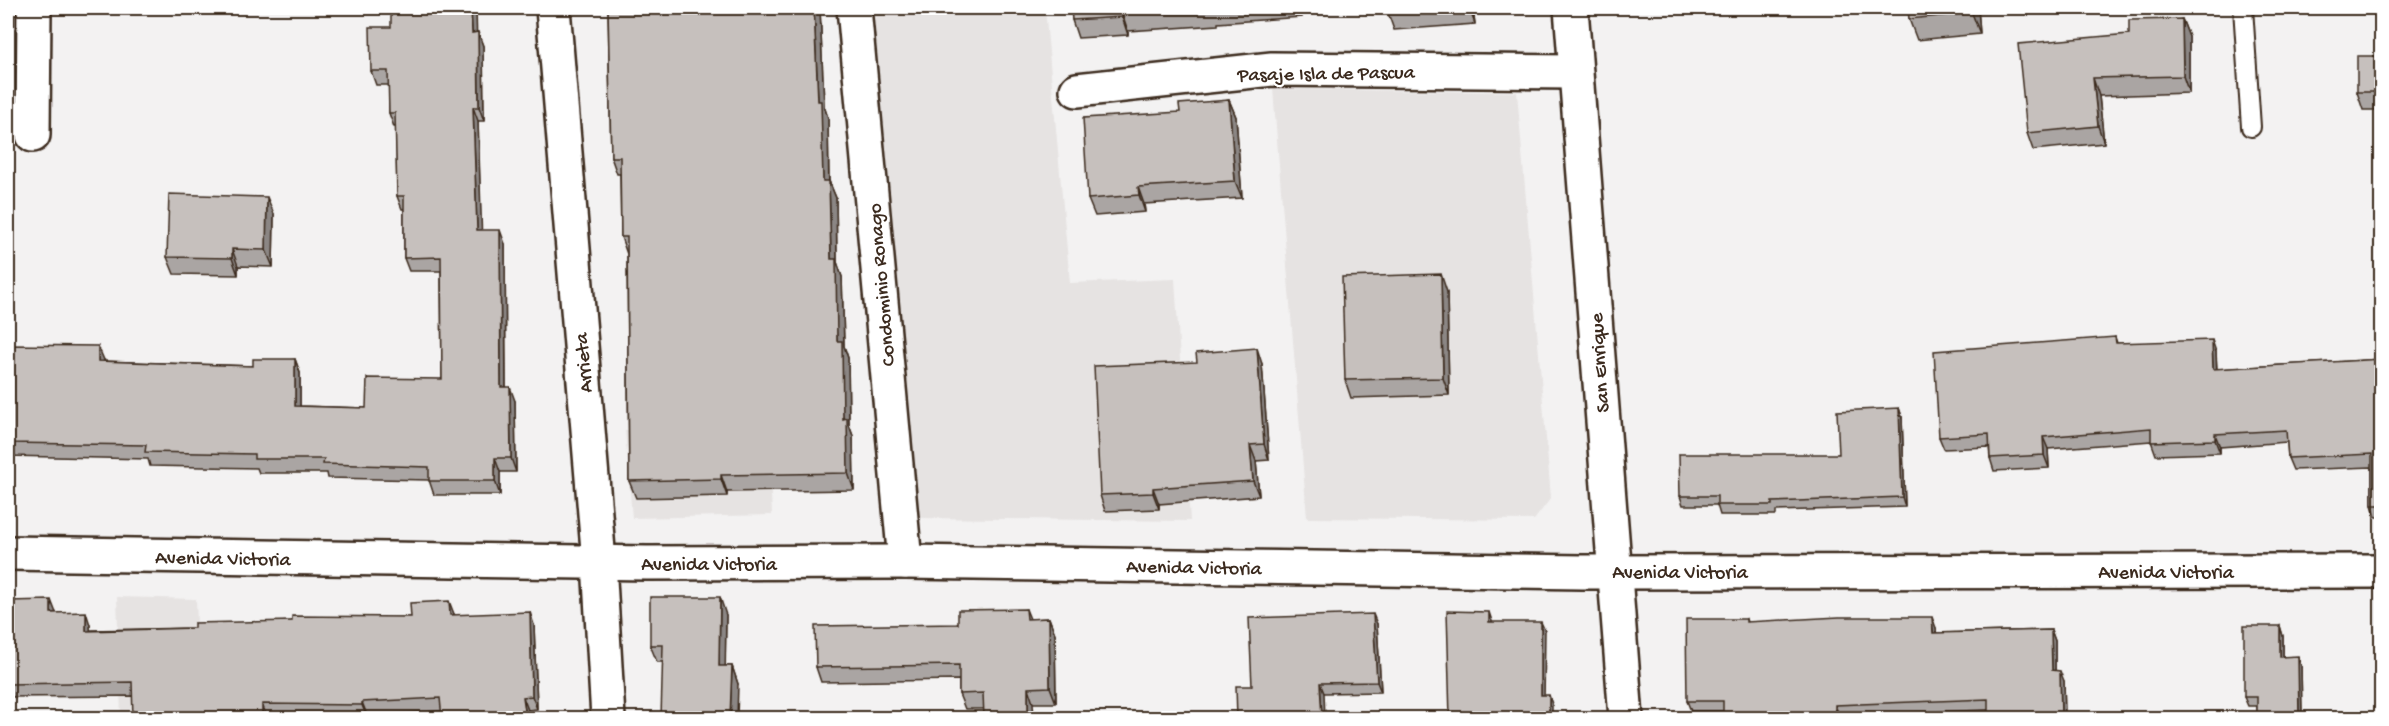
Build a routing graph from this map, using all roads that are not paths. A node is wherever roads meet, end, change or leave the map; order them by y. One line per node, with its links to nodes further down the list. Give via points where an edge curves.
1 (34, 8): 9 (street)
2 (553, 8): 11 (street, Arrieta)
3 (854, 8): 12 (street, Condominio Ronago)
4 (1571, 8): 6 (street, San Enrique)
5 (2243, 8): 8 (lane)
6 (1575, 72): 7 (street, Pasaje Isla de Pascua, via 1272,69); 14 (street, San Enrique)
7 (1077, 90)
8 (2251, 127)
9 (33, 135)
10 (8, 553): 11 (street, Avenida Victoria)
11 (599, 562): 12 (street, Avenida Victoria); 15 (street, Arrieta)
12 (905, 562): 14 (street, Avenida Victoria)
13 (2382, 571): 14 (street, Avenida Victoria)
14 (1614, 572): 16 (street, San Enrique)
15 (608, 718)
16 (1626, 718)

